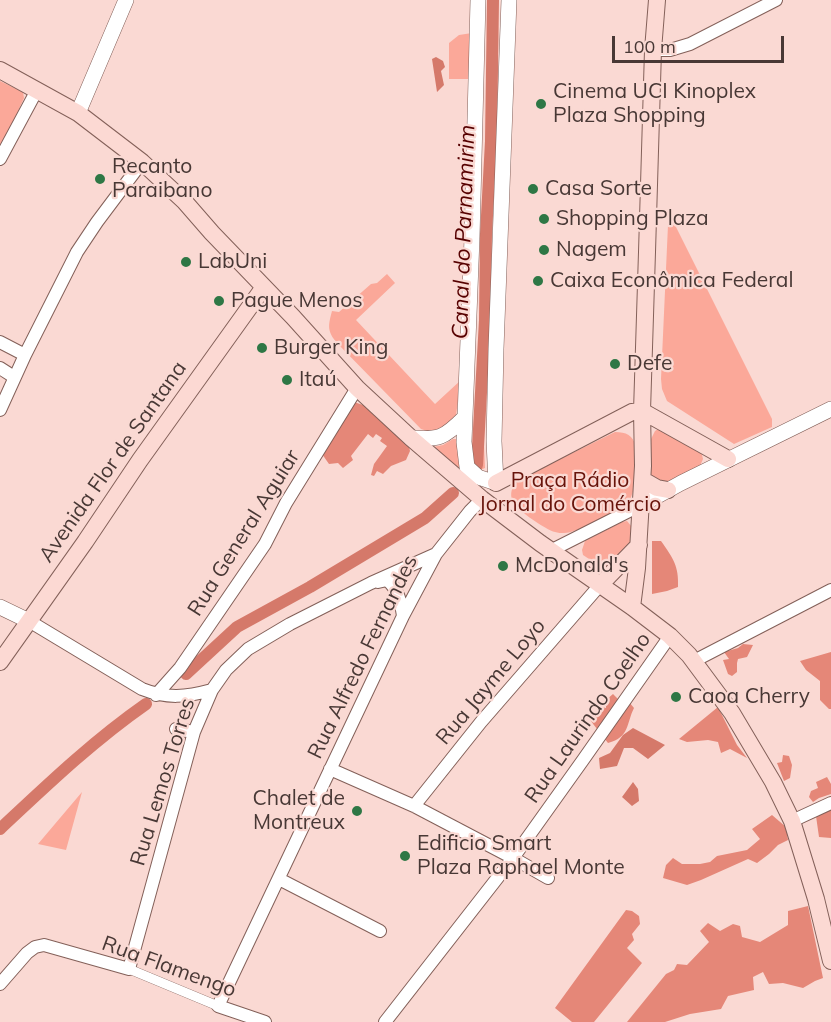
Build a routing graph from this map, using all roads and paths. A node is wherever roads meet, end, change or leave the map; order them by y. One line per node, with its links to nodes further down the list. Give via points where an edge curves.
1 (126, 0): 9 (street)
2 (478, 0): 21 (street)
3 (509, 0): 26 (street)
4 (657, 0): 6 (main road)
5 (776, 0): 6 (street, via 679,48)
6 (653, 50): 20 (main road)
7 (0, 70): 8 (main road)
8 (37, 90): 9 (main road); 10 (street)
9 (78, 113): 11 (main road)
10 (0, 159)
11 (142, 162): 12 (main road); 14 (street, via 76,252)
12 (264, 287): 17 (main road); 40 (main road, Avenida Flor de Santana)
13 (0, 342): 14 (street)
14 (25, 355): 16 (street)
15 (0, 368): 16 (street)
16 (14, 377): 19 (street)
17 (357, 388): 23 (main road); 45 (street, Rua General Aguiar, via 265,544 180,668)
18 (831, 409): 25 (street)
19 (0, 410)
20 (642, 411): 22 (main road); 24 (main road); 25 (main road)
21 (464, 418): 23 (street, via 439,437); 26 (street, via 467,467 484,480)
22 (614, 422): 24 (main road); 26 (main road)
23 (411, 438): 29 (main road)
24 (643, 440): 27 (main road)
25 (728, 459): 28 (street)
26 (495, 476): 29 (street)
27 (643, 480): 28 (main road); 30 (main road)
28 (668, 490): 30 (street)
29 (482, 499): 32 (main road); 33 (street, Rua Alfredo Fernandes)
30 (641, 505): 31 (main road); 32 (street)
31 (639, 545): 35 (main road); 38 (main road)
32 (550, 551): 35 (main road)
33 (436, 554): 34 (street, Rua Lemos Torres); 39 (street, Rua Alfredo Fernandes)
34 (371, 583): 39 (street, via 387,580 394,586); 44 (street, Rua Lemos Torres, via 248,649)
35 (600, 585): 38 (main road); 50 (street, Rua Jayme Loyo)
36 (831, 590): 42 (street)
37 (0, 607): 40 (street)
38 (632, 607): 41 (main road)
39 (403, 616): 48 (street, Rua Alfredo Fernandes)
40 (29, 621): 43 (main road, Avenida Flor de Santana); 45 (street)
41 (670, 636): 42 (main road); 52 (street, Rua Laurindo Coelho)
42 (694, 661): 51 (main road, via 732,713)
43 (0, 662)
44 (212, 690): 45 (street, via 178,696); 47 (street, Rua Lemos Torres)
45 (156, 694)
46 (176, 729): 47 (street)
47 (194, 732): 57 (street, Rua Lemos Torres)
48 (330, 769): 50 (street); 54 (street, Rua Alfredo Fernandes)
49 (831, 803): 51 (street)
50 (414, 806): 52 (street)
51 (792, 821): 56 (main road)
52 (513, 858): 53 (street); 61 (street, Rua Laurindo Coelho)
53 (548, 878)
54 (279, 879): 55 (street); 59 (street, Rua Alfredo Fernandes)
55 (380, 931)
56 (831, 961)
57 (129, 969): 58 (street, Rua Flamengo, via 44,945 27,953); 59 (street, Rua Flamengo)
58 (0, 984)
59 (218, 1006): 60 (street, Rua Flamengo)
60 (265, 1022)
61 (385, 1022)

